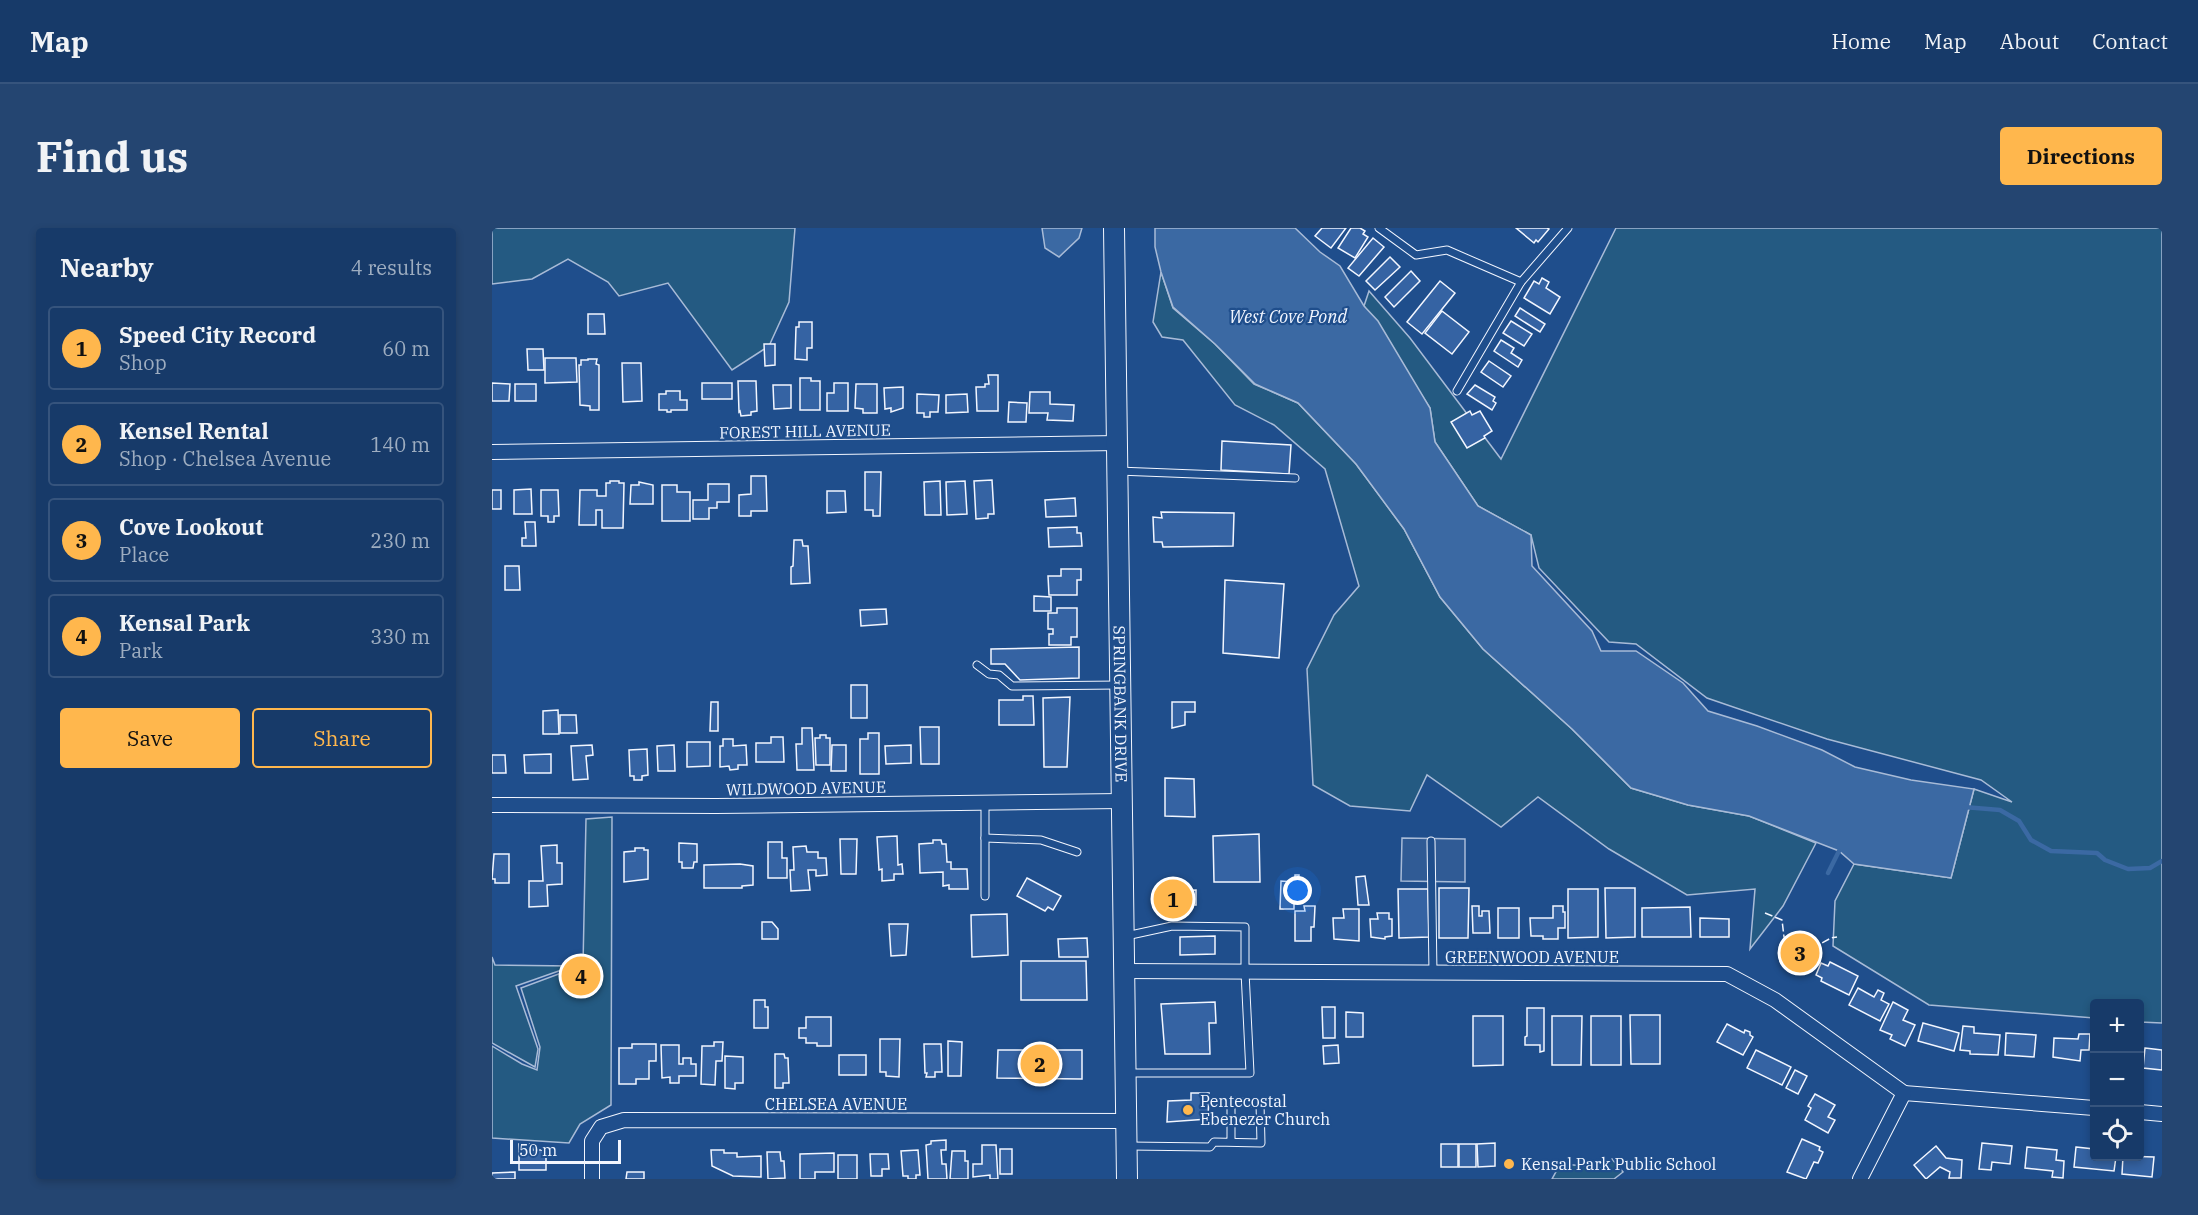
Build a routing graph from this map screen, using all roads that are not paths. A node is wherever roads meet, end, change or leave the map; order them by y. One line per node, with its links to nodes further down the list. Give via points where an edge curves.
1 (1114, 228): 6 (main road, SPRINGBANK DRIVE)
2 (1379, 228): 4 (lane, via 1416,255 1447,250)
3 (1568, 228): 4 (lane)
4 (1521, 282): 5 (lane)
5 (1457, 391)
6 (1118, 443): 7 (street, FOREST HILL AVENUE); 8 (main road, SPRINGBANK DRIVE)
7 (492, 452)
8 (1118, 471): 9 (lane); 11 (main road, SPRINGBANK DRIVE)
9 (1294, 478)
10 (977, 665): 11 (lane, via 1012,686)
11 (1120, 685): 12 (main road, SPRINGBANK DRIVE)
12 (1121, 801): 13 (street, WILDWOOD AVENUE); 19 (main road, SPRINGBANK DRIVE)
13 (986, 803): 14 (street, WILDWOOD AVENUE); 15 (lane)
14 (492, 805)
15 (985, 838): 17 (lane, via 1041,840); 18 (lane)
16 (1431, 841): 22 (lane)
17 (1077, 852)
18 (985, 896)
19 (1123, 936): 20 (main road, SPRINGBANK DRIVE); 21 (lane, via 1172,926 1245,927)
20 (1124, 971): 21 (street, GREENWOOD AVENUE); 23 (main road, SPRINGBANK DRIVE)
21 (1245, 972): 22 (street, GREENWOOD AVENUE); 23 (lane, via 1250,1073)
22 (1433, 973): 24 (street, GREENWOOD AVENUE, via 1727,974 1775,1000)
23 (1126, 1073): 28 (main road, SPRINGBANK DRIVE)
24 (1904, 1093): 25 (street); 33 (street)
25 (2090, 1108)
26 (2144, 1112): 27 (street)
27 (2162, 1114)
28 (1126, 1121): 30 (main road, SPRINGBANK DRIVE); 31 (street, CHELSEA AVENUE, via 624,1120 601,1127 592,1142)
29 (1231, 1142): 29 (lane, via 1261,1143 1260,1104 1231,1101); 30 (lane, via 1214,1142 1210,1148)
30 (1127, 1146): 32 (main road, SPRINGBANK DRIVE)
31 (592, 1179)
32 (1127, 1179)
33 (1860, 1179)

